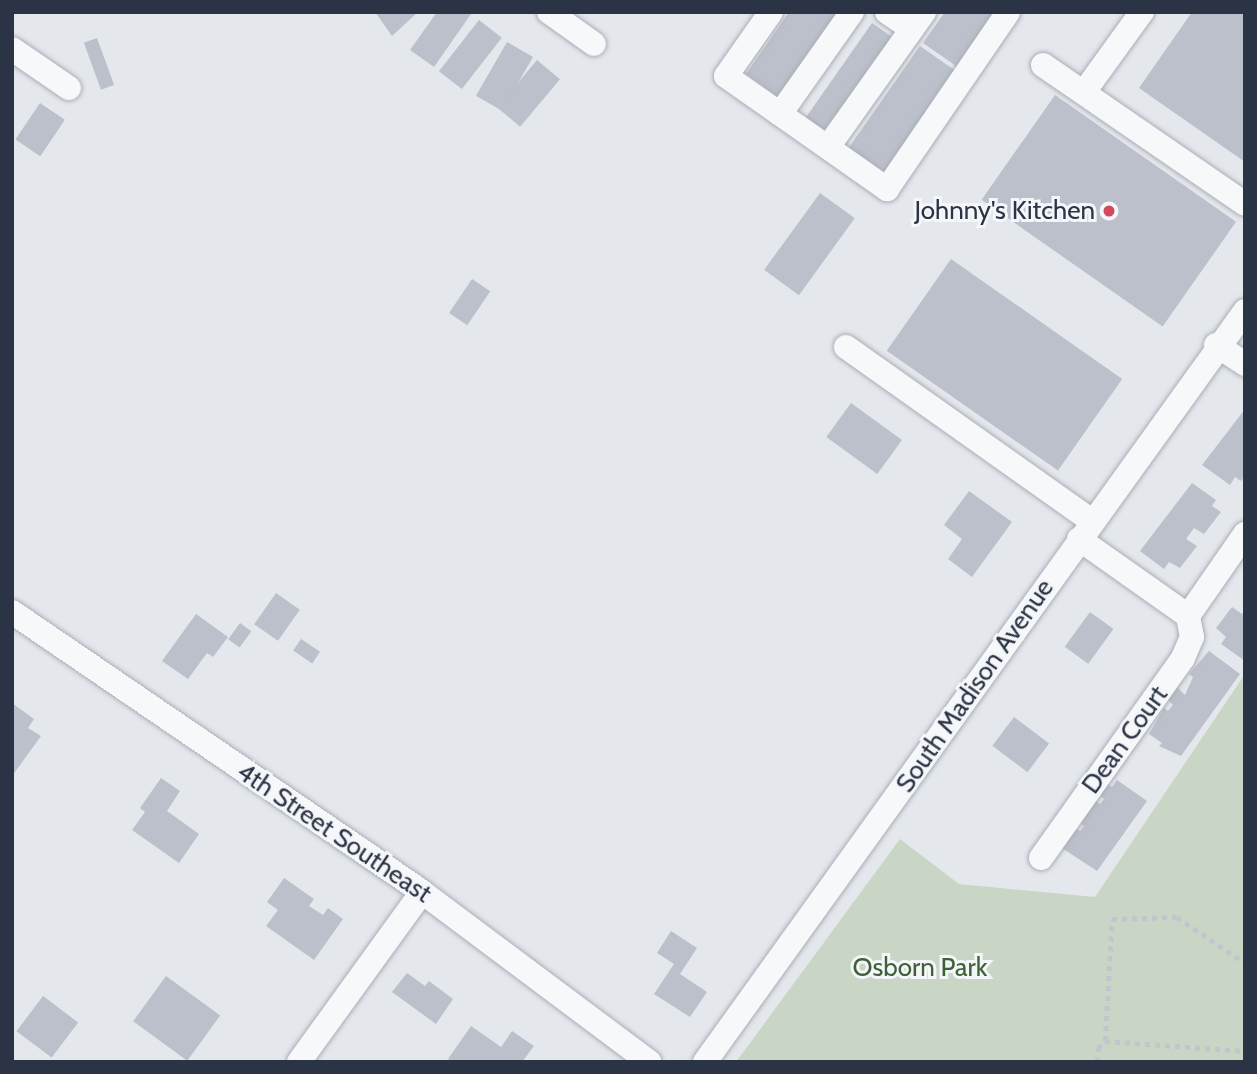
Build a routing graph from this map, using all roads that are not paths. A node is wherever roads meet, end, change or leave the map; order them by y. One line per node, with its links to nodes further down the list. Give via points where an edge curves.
1 (549, 12): 8 (street)
2 (771, 12): 13 (street, via 726,76)
3 (852, 12): 13 (street)
4 (887, 12): 7 (street)
5 (1008, 12): 14 (street, via 887,188)
6 (1142, 12): 12 (street)
7 (918, 21): 14 (street)
8 (594, 44)
9 (12, 49): 11 (street)
10 (1043, 65): 12 (street)
11 (69, 88)
12 (1084, 92): 15 (street)
13 (780, 114): 14 (street)
14 (828, 147)
15 (1245, 204)
16 (1245, 311): 17 (street, South Madison Avenue)
17 (1216, 345): 19 (street); 20 (street, South Madison Avenue)
18 (846, 347): 20 (street)
19 (1245, 365)
20 (1085, 530): 23 (street); 28 (street, South Madison Avenue)
21 (1245, 534): 23 (street)
22 (12, 612): 25 (street, 4th Street Southeast)
23 (1188, 616): 24 (street, Dean Court, via 1192,637 1183,658)
24 (1041, 858)
25 (422, 892): 26 (street); 27 (street, 4th Street Southeast)
26 (299, 1062)
27 (649, 1062)
28 (705, 1062)

